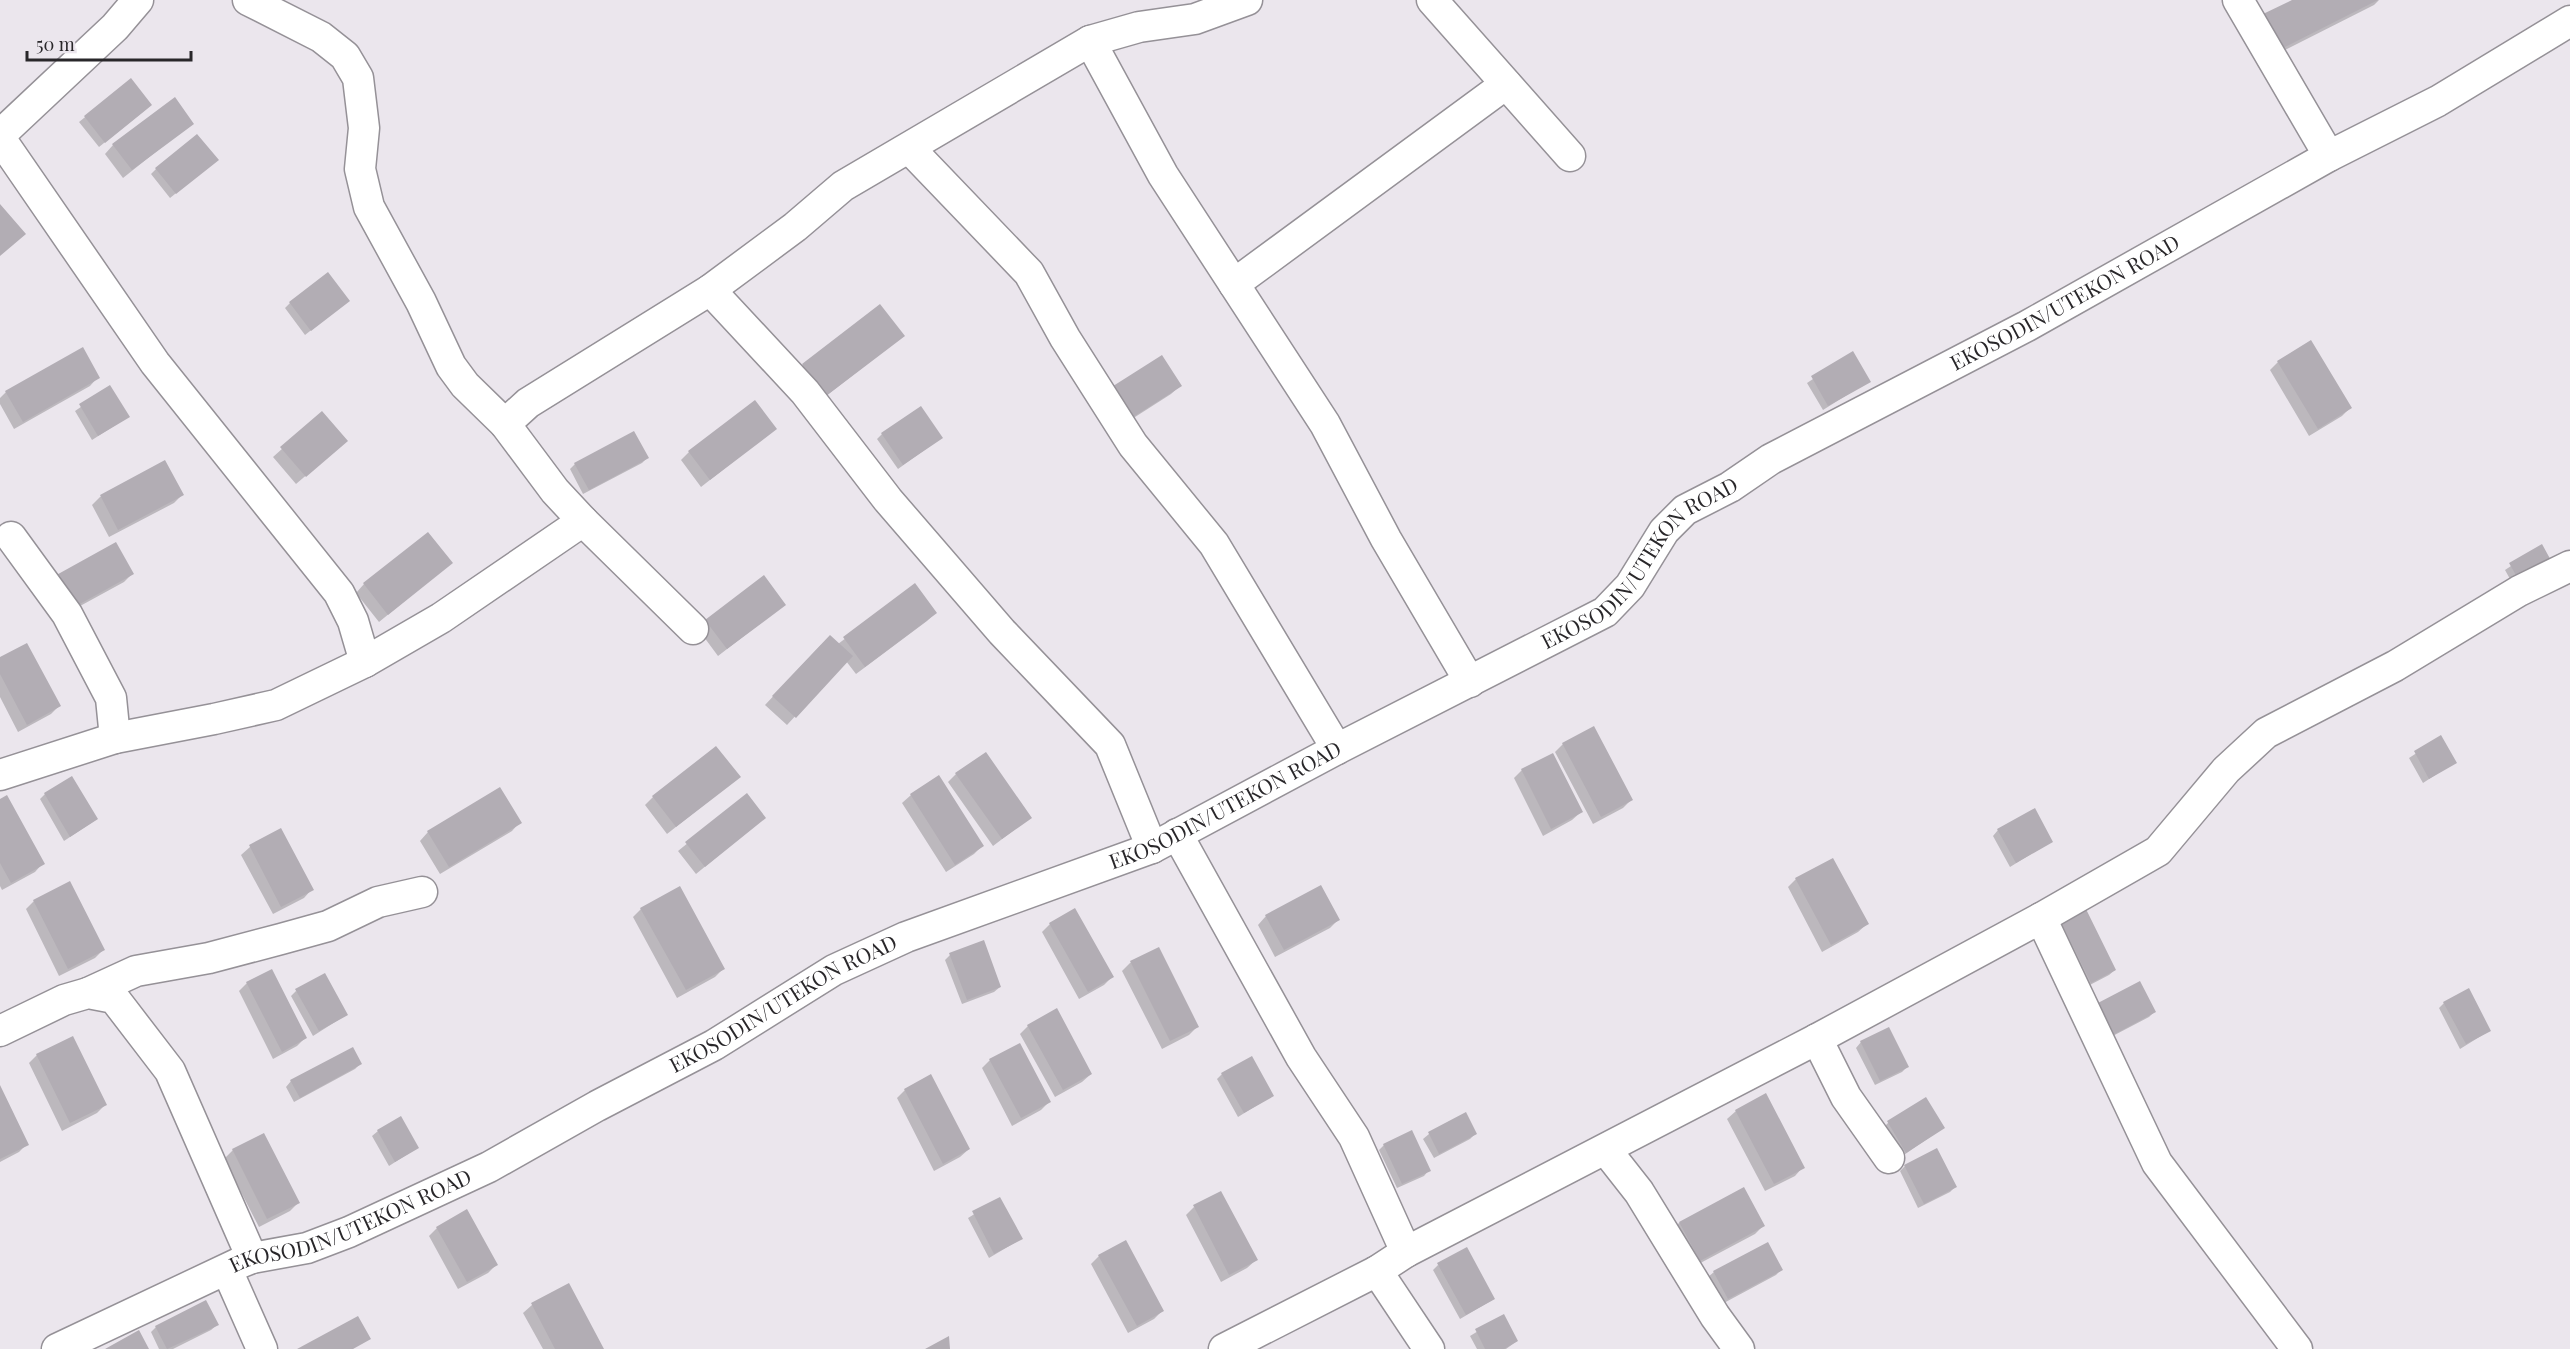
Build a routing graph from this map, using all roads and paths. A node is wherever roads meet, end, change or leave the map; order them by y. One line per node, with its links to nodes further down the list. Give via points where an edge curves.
1 (138, 0): 9 (street)
2 (248, 0): 15 (street, via 321,37 345,56 358,78 364,128 360,169 369,207 451,366)
3 (1248, 0): 7 (street, via 1195,19 1139,27)
4 (1432, 0): 8 (street)
5 (2238, 0): 12 (street)
6 (2570, 21): 12 (street, EKOSODIN/UTEKON ROAD, via 2438,101)
7 (1090, 41): 10 (street); 13 (street, via 1163,175)
8 (1506, 84): 11 (street); 13 (street)
9 (0, 137): 20 (street, via 155,363 339,593 353,621)
10 (909, 148): 14 (street, via 843,186); 23 (street, via 1029,273 1133,445 1214,544)
11 (1570, 156)
12 (2329, 156): 21 (street, EKOSODIN/UTEKON ROAD, via 2027,326 1771,459 1730,487 1684,510 1664,531 1630,586 1605,612)
13 (1234, 284): 21 (street, via 1325,424 1386,539)
14 (710, 290): 15 (street, via 528,403); 25 (street, via 805,392 888,500 1002,632 1110,745)
15 (505, 424): 16 (street, via 555,491)
16 (583, 521): 19 (street); 20 (street, via 441,618)
17 (11, 537): 22 (street, via 67,614 111,698)
18 (2570, 566): 27 (street, via 2519,591 2395,666 2266,733 2226,770 2158,851)
19 (693, 629)
20 (365, 662): 22 (street, via 276,705)
21 (1470, 682): 23 (street, EKOSODIN/UTEKON ROAD)
22 (115, 738): 24 (street)
23 (1337, 749): 25 (street, EKOSODIN/UTEKON ROAD)
24 (0, 775)
25 (1164, 841): 33 (street, via 1354,1137); 34 (street, EKOSODIN/UTEKON ROAD, via 906,938 834,970 714,1045 489,1167 349,1232 307,1248)
26 (422, 892): 28 (street, via 378,902 327,926 281,939 136,972)
27 (2041, 918): 30 (street); 41 (street, via 2157,1163)
28 (88, 993): 29 (street, via 64,1000); 34 (street, via 114,998 170,1071)
29 (0, 1031)
30 (1816, 1039): 31 (street); 32 (street, via 1846,1097)
31 (1606, 1150): 33 (street); 40 (street, via 1639,1192 1715,1317)
32 (1889, 1158)
33 (1406, 1252): 35 (street)
34 (240, 1264): 36 (street, EKOSODIN/UTEKON ROAD); 37 (street)
35 (1377, 1271): 38 (street); 39 (street)
36 (57, 1349)
37 (262, 1349)
38 (1224, 1349)
39 (1429, 1349)
40 (1739, 1349)
41 (2297, 1349)

